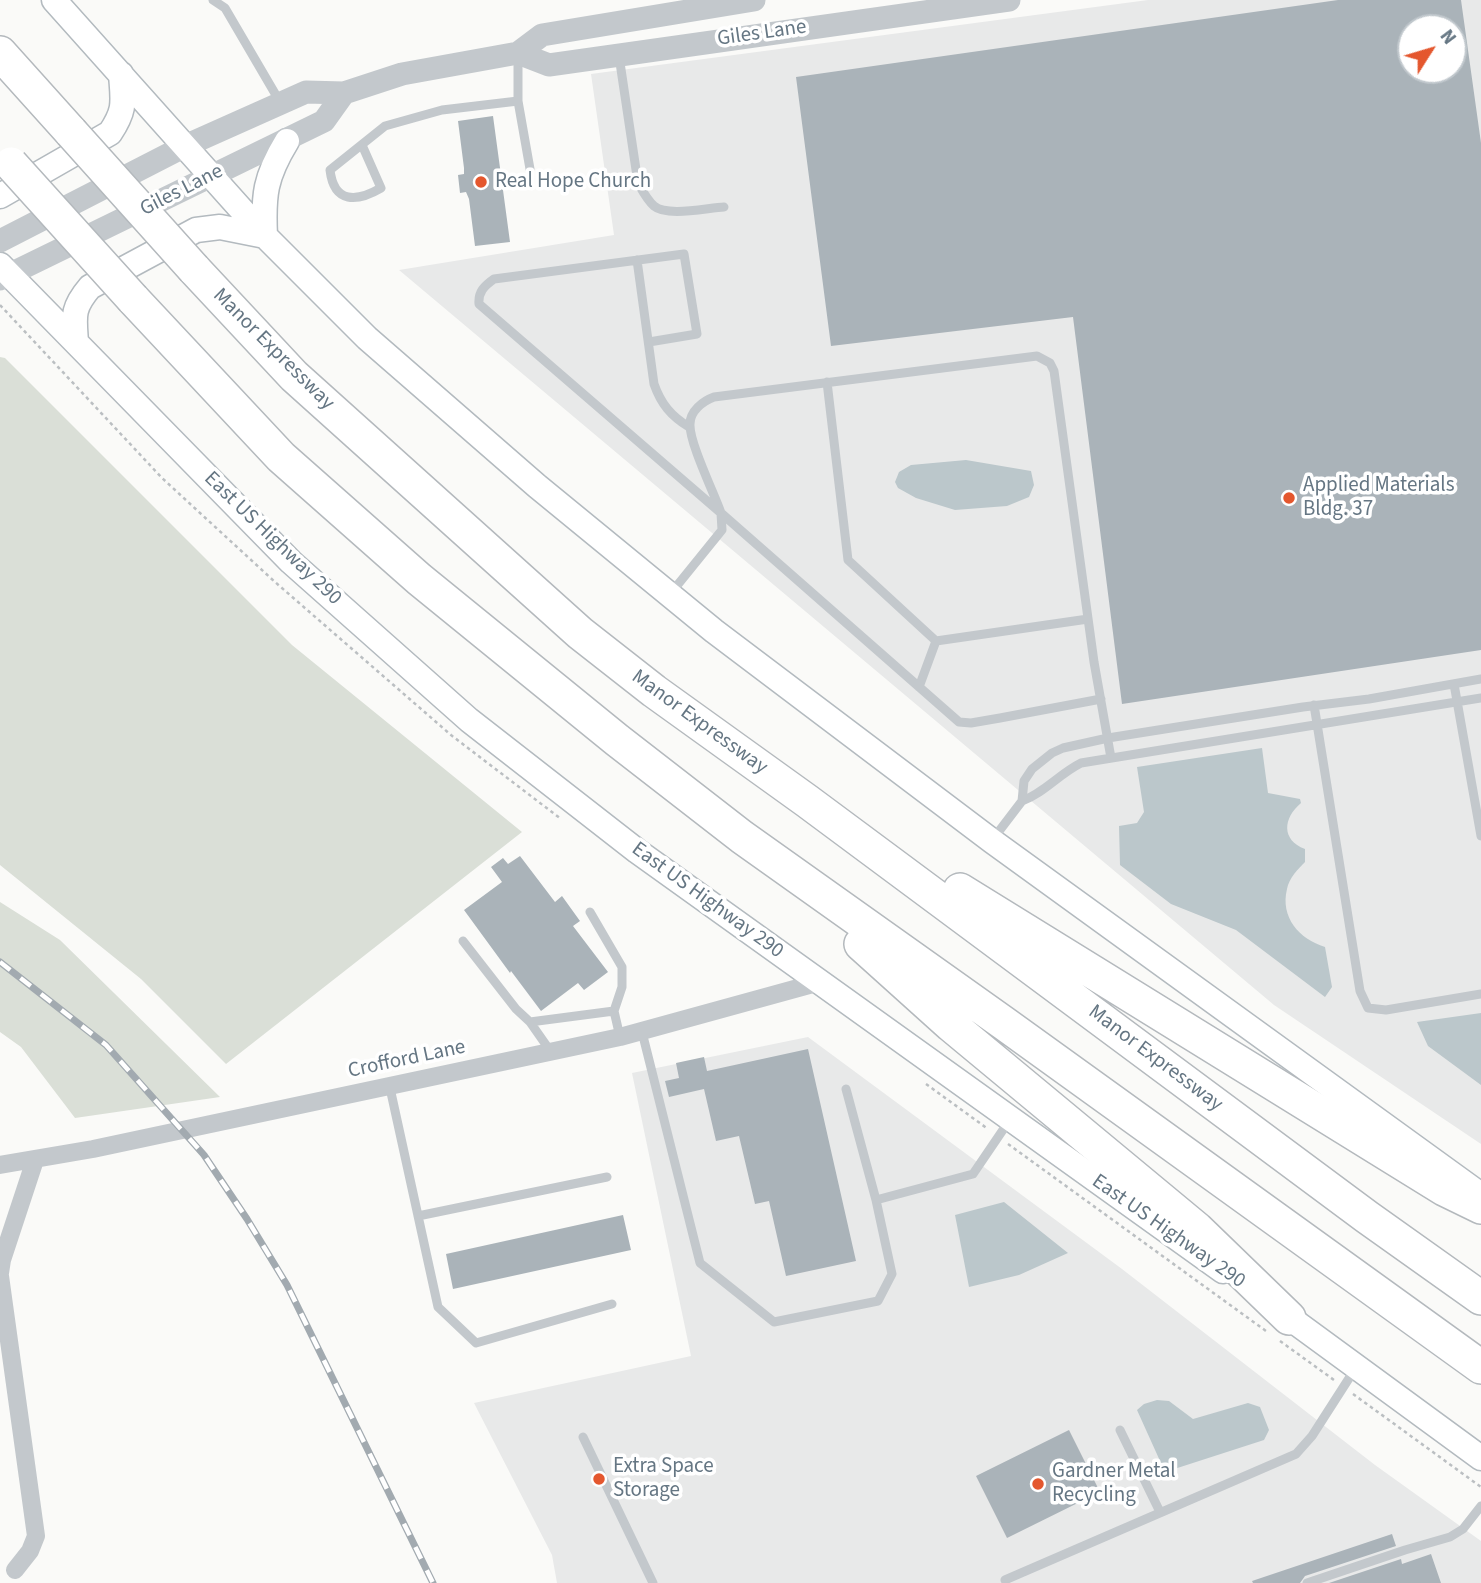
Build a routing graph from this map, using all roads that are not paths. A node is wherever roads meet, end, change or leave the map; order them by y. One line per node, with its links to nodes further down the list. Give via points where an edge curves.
1 (54, 0): 10 (main road)
2 (213, 0): 5 (lane)
3 (754, 0): 8 (street, Giles Lane, via 542,35)
4 (1009, 0): 6 (street, Giles Lane)
5 (226, 4): 13 (lane)
6 (935, 5): 9 (street, Giles Lane)
7 (0, 53): 44 (highway, Manor Expressway, bridge, via 294,376 580,633)
8 (518, 53): 9 (street, Giles Lane, via 549,65); 11 (street, Giles Lane, via 402,74); 12 (lane)
9 (619, 55): 21 (lane, via 643,193 665,212)
10 (121, 74): 16 (main road); 20 (main road, via 121,117 110,133)
11 (344, 93): 13 (street, Giles Lane, via 306,92); 14 (street, Giles Lane, via 324,121)
12 (518, 101): 15 (lane, via 442,110 385,126); 18 (lane)
13 (281, 103): 16 (street, Giles Lane)
14 (287, 141): 19 (street, Giles Lane); 22 (main road, via 267,185)
15 (362, 145): 15 (lane, via 330,170 339,193 353,199 381,188)
16 (185, 146): 19 (main road); 23 (street, Giles Lane)
17 (6, 158): 47 (highway, bridge, via 281,457 390,553)
18 (530, 169)
19 (211, 175): 22 (main road); 25 (street, Giles Lane)
20 (0, 196)
21 (724, 207)
22 (265, 236): 26 (main road, via 220,227 196,230 90,288 74,314); 31 (main road, via 367,338)
23 (0, 241)
24 (637, 260): 27 (lane); 27 (lane, via 684,254 697,334); 30 (lane, via 494,279 483,286 479,304)
25 (3, 273): 26 (main road, East US Highway 290)
26 (76, 342): 51 (main road, East US Highway 290, via 291,562 469,720 637,851)
27 (649, 342): 29 (lane, via 653,384 660,402)
28 (827, 382): 29 (lane, via 714,397 694,412); 32 (lane, via 1029,356 1050,363); 33 (lane, via 848,559)
29 (690, 427): 30 (lane)
30 (721, 513): 31 (lane, via 722,530); 36 (lane)
31 (670, 595): 48 (main road)
32 (1088, 619): 33 (lane); 38 (lane)
33 (936, 641): 36 (lane)
34 (1481, 679): 35 (lane)
35 (1454, 684): 39 (lane); 40 (lane)
36 (919, 687): 38 (lane, via 959,722 971,723)
37 (1481, 698): 39 (lane)
38 (1101, 699): 42 (lane)
39 (1457, 702): 41 (lane); 46 (lane)
40 (1314, 705): 41 (lane); 42 (lane)
41 (1318, 725): 43 (lane); 52 (lane, via 1360,991 1368,1007 1386,1010)
42 (1108, 738): 43 (lane); 45 (lane, via 1063,748 1042,760 1024,780)
43 (1111, 758): 45 (lane, via 1066,770 1037,795)
44 (807, 801): 66 (highway, via 947,882 1444,1189); 69 (highway, Manor Expressway)
45 (1021, 801): 48 (lane)
46 (1481, 836)
47 (742, 837): 71 (highway, via 951,1025 1197,1230); 73 (highway)
48 (992, 841): 64 (main road)
49 (590, 912): 53 (lane, via 622,967 622,987)
50 (463, 941): 54 (lane)
51 (820, 982): 55 (street, Crofford Lane); 60 (main road, East US Highway 290)
52 (1481, 994)
53 (614, 1011): 54 (lane); 56 (lane)
54 (530, 1022): 57 (lane)
55 (642, 1032): 56 (street, Crofford Lane); 65 (lane, via 700,1263 774,1322 878,1301 892,1273)
56 (620, 1037): 57 (street, Crofford Lane)
57 (551, 1052): 58 (street, Crofford Lane)
58 (390, 1088): 61 (street, Crofford Lane); 67 (lane)
59 (846, 1089): 65 (lane)
60 (1010, 1119): 65 (lane, via 973,1174); 71 (main road, East US Highway 290)
61 (35, 1160): 62 (street, Crofford Lane); 68 (street)
62 (0, 1165)
63 (607, 1177): 67 (lane)
64 (1481, 1196)
65 (876, 1200)
66 (1481, 1207)
67 (418, 1216): 70 (lane, via 438,1307 476,1343)
68 (0, 1274): 79 (street, via 36,1536)
69 (1481, 1298)
70 (612, 1304)
71 (1289, 1318): 72 (main road, East US Highway 290)
72 (1356, 1367): 76 (main road, East US Highway 290); 78 (lane, via 1296,1454)
73 (1481, 1367)
74 (1120, 1430): 78 (lane)
75 (583, 1437): 81 (lane)
76 (1481, 1458)
77 (1481, 1506): 82 (lane, via 1463,1529 1450,1537)
78 (1160, 1512): 80 (lane)
79 (15, 1570)
80 (1005, 1580)
81 (653, 1583)
82 (1307, 1583)

